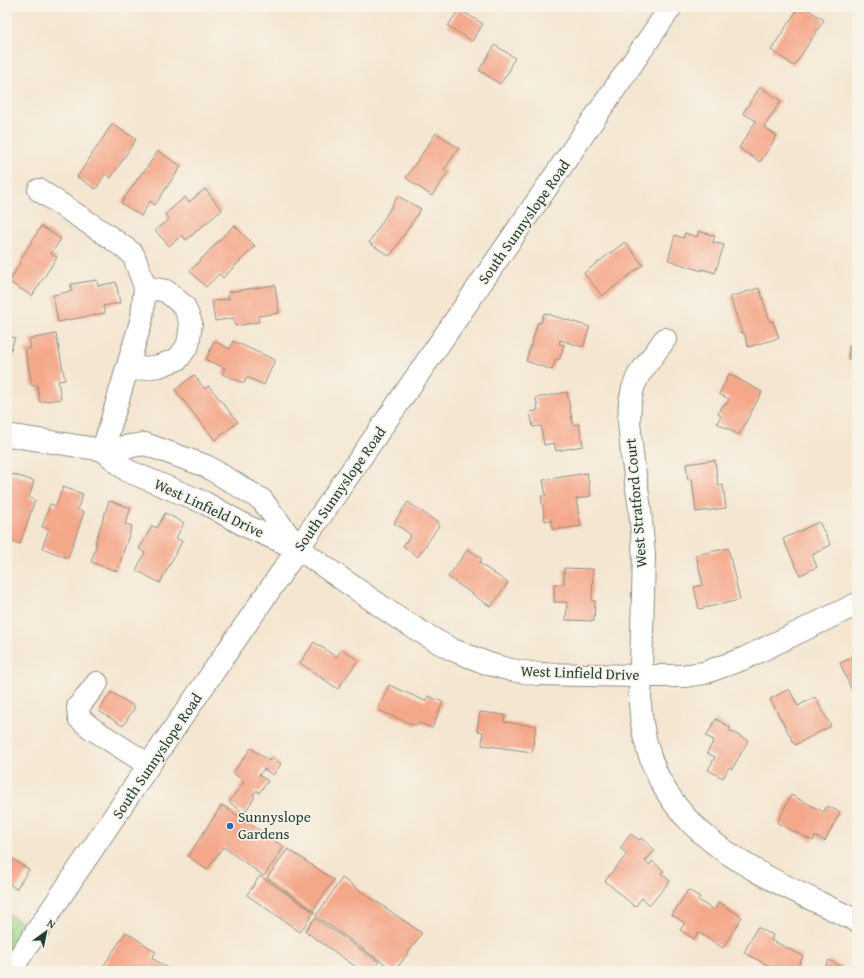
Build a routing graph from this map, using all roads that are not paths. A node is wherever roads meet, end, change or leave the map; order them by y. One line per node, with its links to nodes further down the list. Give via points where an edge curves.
1 (671, 7): 8 (street, South Sunnyslope Road)
2 (38, 190): 3 (street, via 107,234 133,254)
3 (145, 287): 5 (street, via 142,318); 5 (street, via 166,292 184,306 191,323 188,345 178,359 159,366)
4 (665, 339): 10 (street, West Stratford Court, via 638,376 630,402 632,455 644,556)
5 (126, 371): 7 (street)
6 (7, 435): 7 (street, West Linfield Drive)
7 (103, 450): 8 (street, West Linfield Drive, via 128,472 205,503 246,526); 8 (street, West Linfield Drive, via 145,444 206,466 262,500)
8 (299, 549): 10 (street, West Linfield Drive, via 398,618 454,650 489,664 538,674); 12 (street, South Sunnyslope Road)
9 (857, 604): 10 (street, West Linfield Drive, via 717,670 683,676)
10 (640, 676): 13 (street, West Stratford Court, via 641,722 653,767 680,811 695,828 749,868)
11 (97, 683): 12 (street, via 78,707 79,718 90,728)
12 (150, 765): 14 (street, South Sunnyslope Road)
13 (857, 921)
14 (10, 971)

